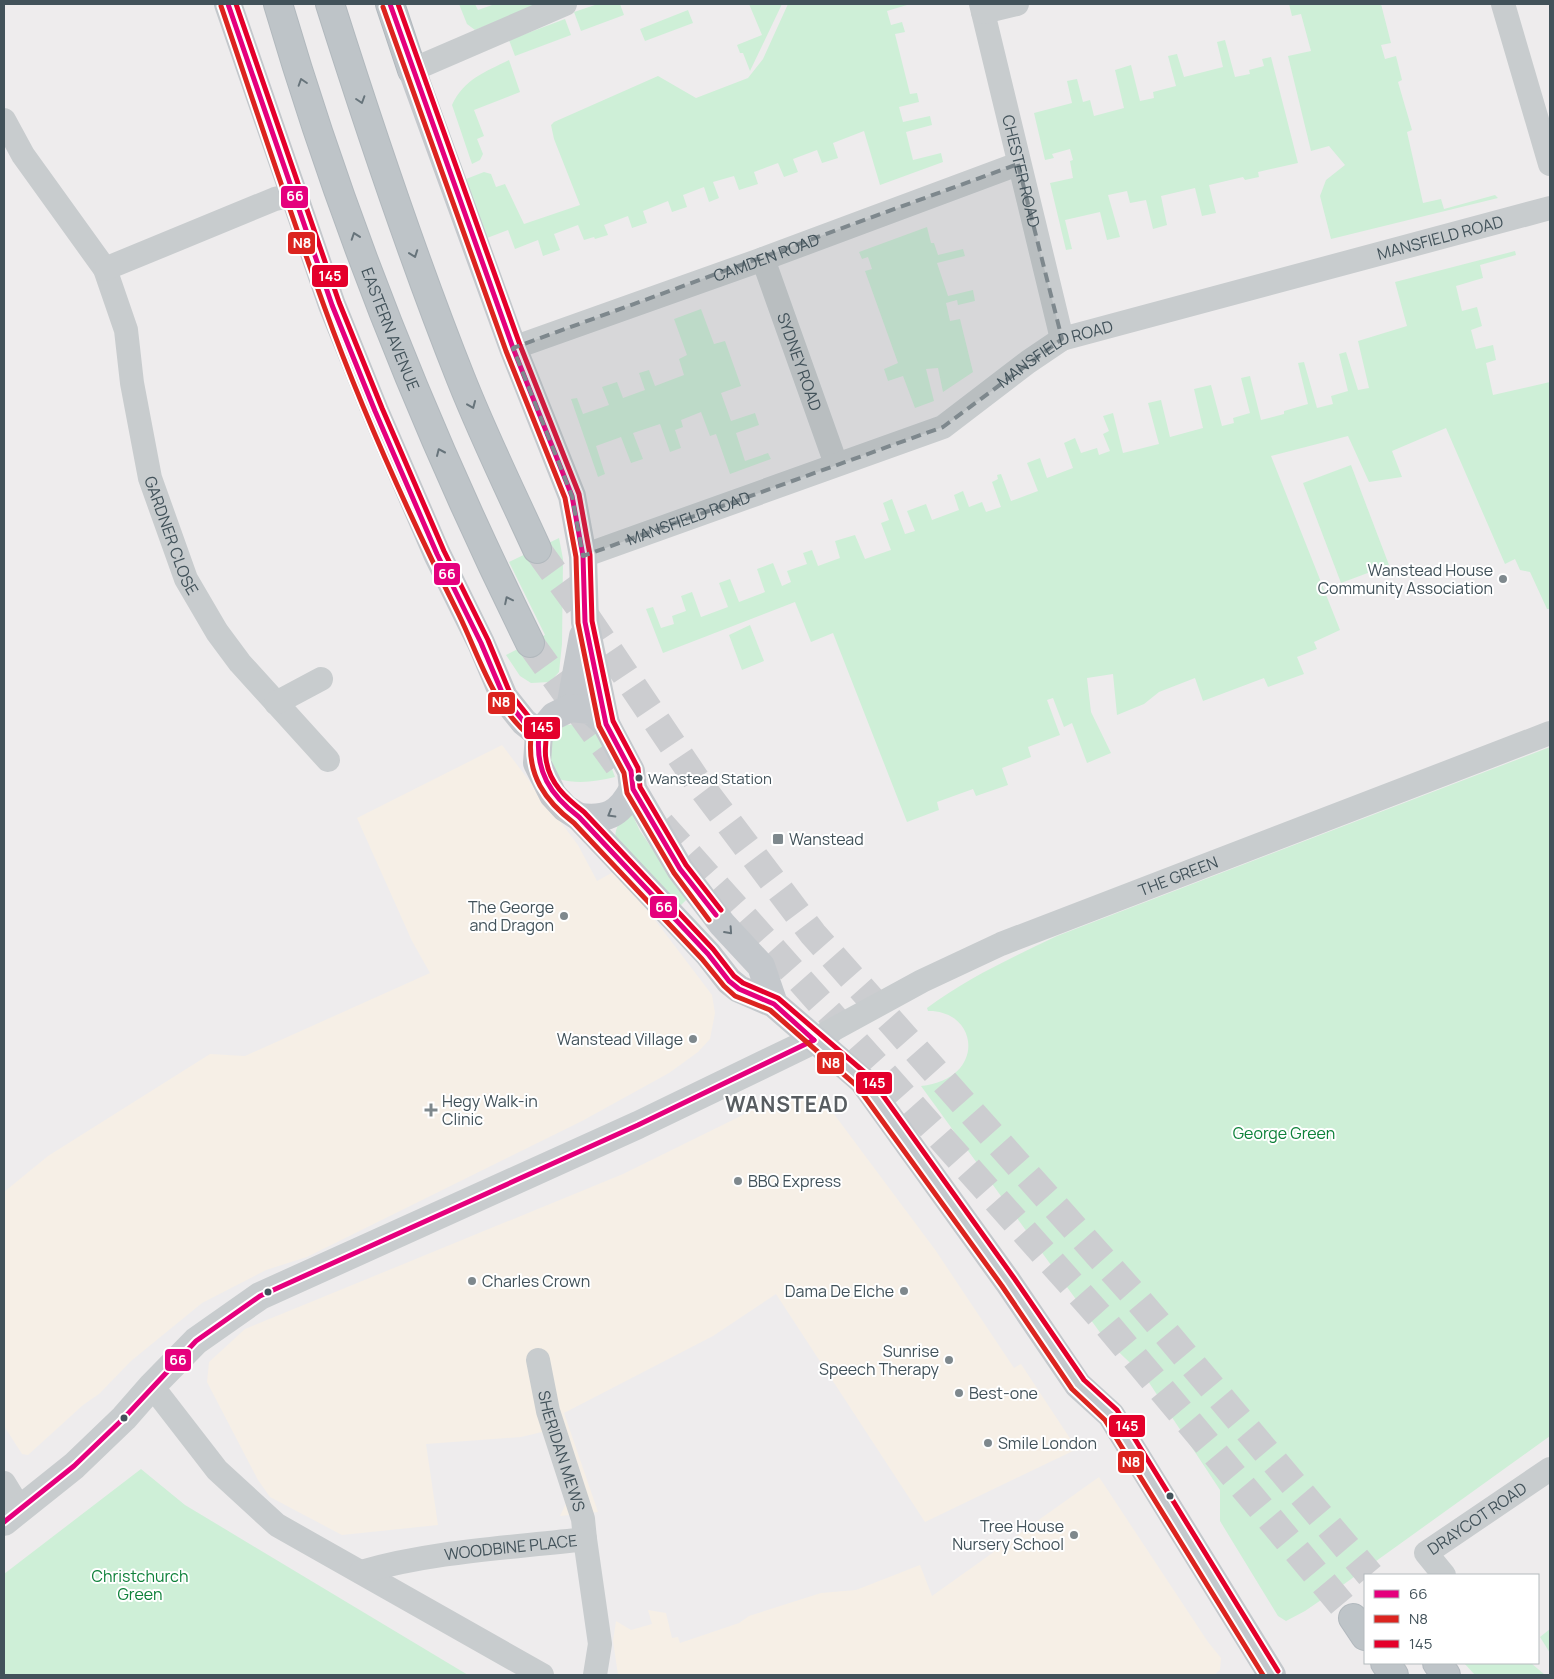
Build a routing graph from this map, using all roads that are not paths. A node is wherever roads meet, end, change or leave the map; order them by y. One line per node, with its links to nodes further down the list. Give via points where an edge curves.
1 (228, 4): 13 (main road)
2 (278, 4): 23 (highway, EASTERN AVENUE, one-way to 2, via 474,529 400,356 316,124)
3 (330, 4): 20 (highway, one-way to 20, via 399,212 443,332)
4 (390, 4): 9 (highway)
5 (565, 4): 9 (street)
6 (1017, 4): 8 (street)
7 (1503, 4): 12 (street)
8 (982, 8): 11 (street, CHESTER ROAD)
9 (412, 70): 18 (main road)
10 (4, 120): 16 (street, GARDNER CLOSE, via 22,155)
11 (1018, 164): 15 (street, CAMDEN ROAD); 17 (street, CHESTER ROAD)
12 (1550, 164)
13 (292, 195): 16 (street, via 275,199); 29 (main road, via 332,305 437,554 504,697 524,722)
14 (1550, 208): 17 (street, MANSFIELD ROAD)
15 (763, 259): 18 (street, CAMDEN ROAD); 19 (street, SYDNEY ROAD)
16 (105, 269): 25 (street, GARDNER CLOSE, via 126,330 132,383 150,478 186,580 217,632)
17 (1062, 339): 19 (street, MANSFIELD ROAD, via 943,427)
18 (513, 348): 21 (main road, via 572,496)
19 (836, 464): 21 (street, MANSFIELD ROAD)
20 (537, 549)
21 (583, 556): 22 (main road)
22 (585, 622): 26 (main road); 27 (main road)
23 (530, 643)
24 (321, 679): 25 (street)
25 (276, 703): 30 (street, GARDNER CLOSE)
26 (570, 708): 27 (main road, via 590,710); 29 (main road, via 554,716)
27 (606, 724): 31 (main road, via 631,771)
28 (1550, 733): 34 (street, THE GREEN, via 1001,944 922,981)
29 (539, 734): 32 (main road, via 537,763 542,774 553,795)
30 (328, 760)
31 (634, 789): 32 (main road, one-way to 32, via 625,804 603,818); 33 (main road, one-way to 33, via 680,869 722,924 761,966)
32 (578, 817): 33 (main road, via 739,990)
33 (774, 1004): 34 (main road)
34 (814, 1040): 36 (street, via 638,1125 260,1296 196,1341); 45 (main road, via 863,1081 1078,1385 1111,1415)
35 (538, 1360): 40 (street, SHERIDAN MEWS, via 548,1411 583,1519)
36 (152, 1386): 39 (street, via 74,1466); 41 (street, via 217,1470 278,1525)
37 (1550, 1468): 42 (street, DRAYCOT ROAD, via 1426,1553)
38 (4, 1483): 39 (street)
39 (12, 1516)
40 (585, 1540): 41 (street, WOODBINE PLACE, via 441,1555); 47 (street, WOODBINE PLACE, via 600,1644)
41 (361, 1572): 46 (street)
42 (1443, 1574)
43 (1386, 1664): 48 (highway)
44 (1438, 1664): 49 (highway)
45 (1268, 1674)
46 (542, 1675)
47 (595, 1675)
48 (1394, 1675)
49 (1446, 1675)

